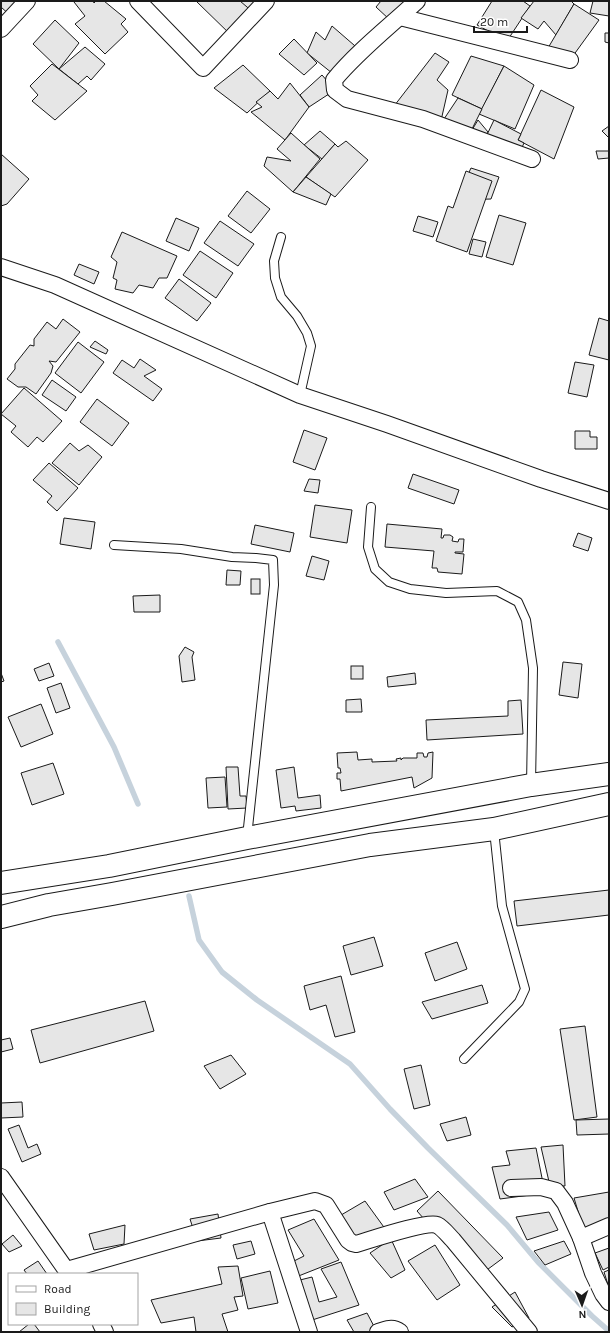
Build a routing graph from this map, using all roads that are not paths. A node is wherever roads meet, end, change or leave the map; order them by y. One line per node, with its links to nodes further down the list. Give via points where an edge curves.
1 (27, 1): 6 (street)
2 (138, 1): 3 (street, via 203,68)
3 (266, 1)
4 (417, 1): 5 (street)
5 (400, 17): 7 (street); 8 (street, via 349,63 334,80 335,90 347,98 423,118)
6 (1, 28)
7 (570, 60)
8 (532, 159)
9 (281, 237): 11 (lane, via 274,261 275,278 281,297 307,333 311,346)
10 (1, 267): 11 (street, via 55,285)
11 (300, 395): 12 (street)
12 (609, 501)
13 (371, 507): 16 (lane, via 368,547 375,569 388,582 410,589 446,593 497,591 518,602 526,620 533,668)
14 (114, 545): 19 (lane, via 181,549 273,560 274,585)
15 (609, 774): 16 (highway)
16 (532, 785): 19 (highway)
17 (609, 804): 18 (highway)
18 (494, 829): 21 (highway, via 370,845 49,904); 22 (lane, via 502,906 525,989 519,1002)
19 (247, 838): 20 (highway, via 109,866)
20 (1, 883)
21 (1, 917)
22 (464, 1059)
23 (1, 1177): 28 (street)
24 (511, 1188): 27 (street, via 541,1187 556,1191 565,1203)
25 (270, 1212): 28 (street); 30 (street); 33 (street, via 308,1202 320,1202 326,1205 348,1240 356,1244 435,1224 453,1240)
26 (609, 1226): 27 (street)
27 (582, 1238): 29 (street, via 594,1273)
28 (68, 1272)
29 (609, 1302)
30 (309, 1332)
31 (378, 1332): 32 (street, via 391,1328)
32 (400, 1332)
33 (529, 1332)

